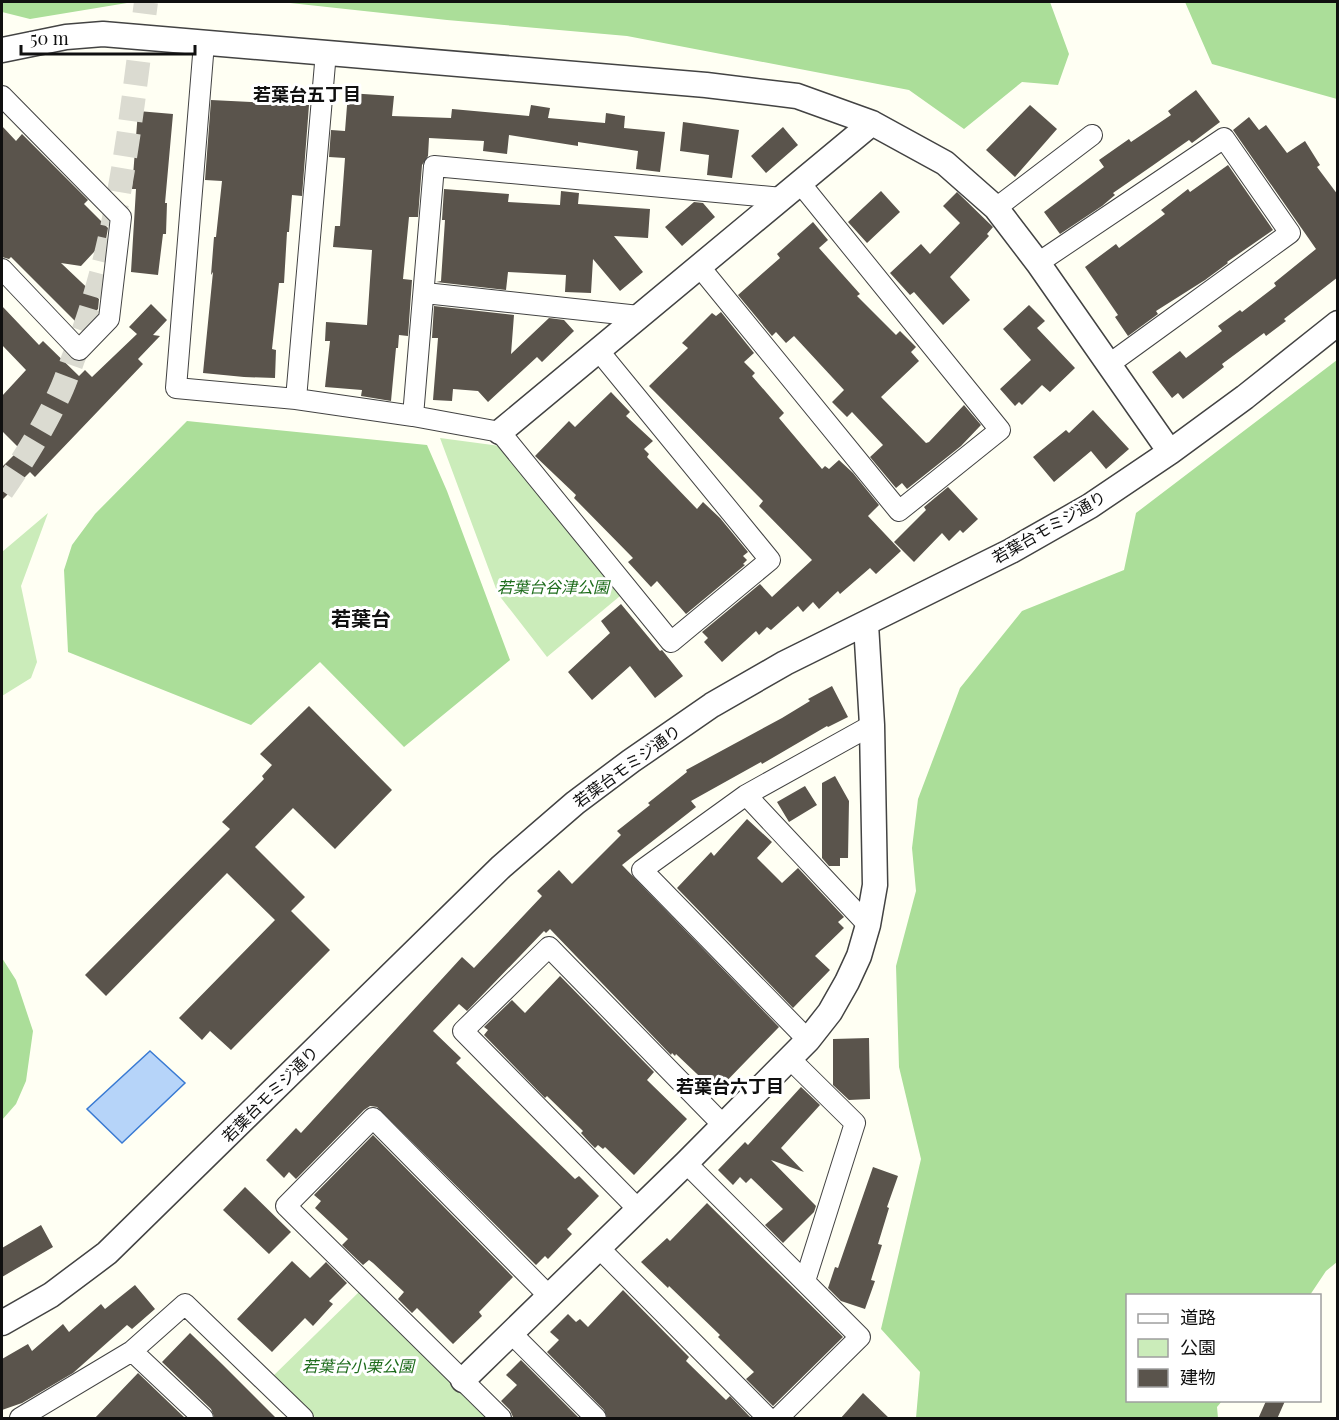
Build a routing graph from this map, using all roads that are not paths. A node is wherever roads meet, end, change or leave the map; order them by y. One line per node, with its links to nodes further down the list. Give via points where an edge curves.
1 (204, 43): 2 (street, via 103,34); 3 (street); 17 (street, via 176,388)
2 (2, 50)
3 (326, 52): 5 (street, via 797,96); 17 (street)
4 (2, 96): 11 (street, via 121,217 109,320 79,350)
5 (872, 123): 7 (street); 8 (street, via 945,163)
6 (1092, 135): 8 (street)
7 (791, 191): 10 (street); 10 (street, via 1000,430 899,512); 12 (street, via 434,166)
8 (996, 208): 9 (street)
9 (1038, 263): 16 (street); 16 (street, via 1224,138 1290,233)
10 (699, 266): 13 (street)
11 (2, 269)
12 (425, 293): 13 (street); 18 (street)
13 (639, 316): 15 (street)
14 (1338, 322): 20 (street, 若葉台モミジ通り)
15 (598, 350): 19 (street); 19 (street, via 770,560 671,642)
16 (1108, 365): 20 (street)
17 (296, 399): 18 (street)
18 (413, 416): 19 (street)
19 (500, 432)
20 (1170, 452): 21 (street, 若葉台モミジ通り, via 1090,506)
21 (866, 624): 22 (street); 33 (street, 若葉台モミジ通り, via 785,663 712,705 559,816 501,867 107,1254 51,1295)
22 (872, 725): 23 (street); 24 (street, via 875,885)
23 (746, 795): 24 (street); 25 (street, via 642,870)
24 (868, 925): 25 (street, via 847,982)
25 (808, 1040): 26 (street)
26 (790, 1059): 27 (street); 31 (street, via 855,1123)
27 (723, 1125): 28 (street); 29 (street, via 549,947 463,1031)
28 (686, 1163): 29 (street); 31 (street)
29 (638, 1209): 30 (street)
30 (599, 1248): 32 (street); 42 (street)
31 (805, 1281): 43 (street, via 860,1337)
32 (549, 1296): 34 (street); 36 (street, via 373,1118 286,1206)
33 (2, 1323)
34 (511, 1333): 36 (street); 41 (street)
35 (132, 1351): 37 (street); 38 (street); 39 (street, via 185,1304)
36 (463, 1380): 40 (street)
37 (25, 1418)
38 (203, 1419)
39 (303, 1419)
40 (501, 1419)
41 (596, 1419)
42 (768, 1419)
43 (778, 1419)

